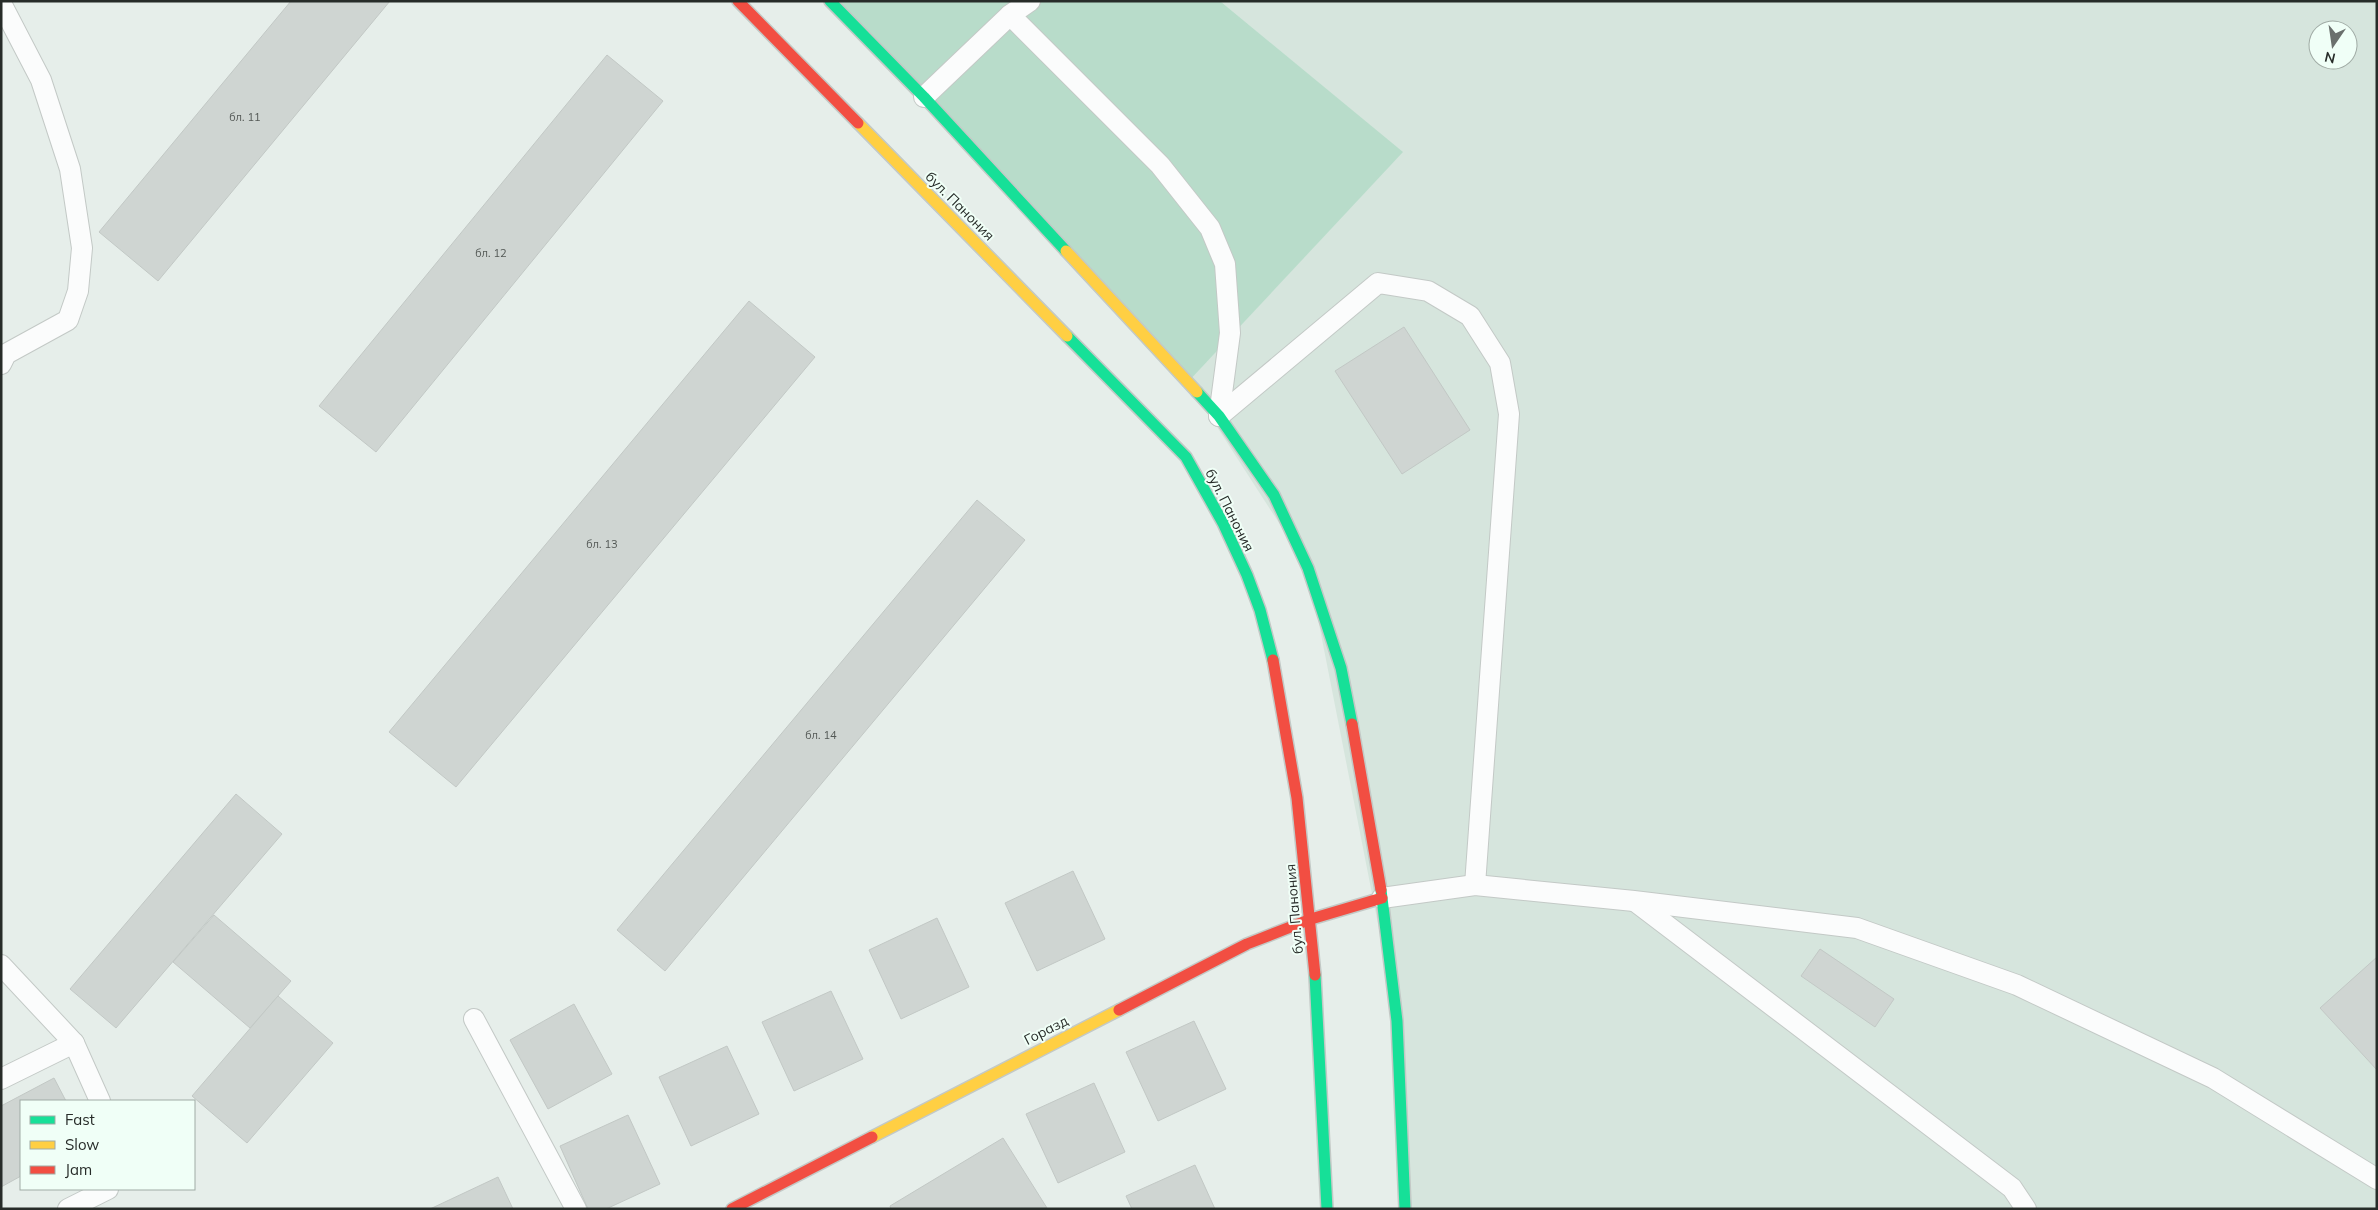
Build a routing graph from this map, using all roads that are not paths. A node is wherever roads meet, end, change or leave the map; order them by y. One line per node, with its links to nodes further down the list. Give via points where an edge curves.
1 (738, 1): 12 (main road, бул. Панония, via 1186,457 1222,522 1257,602 1277,678 1297,791)
2 (830, 1): 6 (main road)
3 (1030, 1): 5 (lane)
4 (1, 3): 7 (lane, via 41,80 70,169 82,248 78,291 68,320 6,354)
5 (1010, 15): 6 (lane); 8 (lane, via 1160,165 1210,228 1225,264 1230,333)
6 (924, 97): 8 (main road)
7 (1, 364)
8 (1219, 416): 9 (lane, via 1378,283 1428,291 1470,316 1500,363 1509,414); 10 (main road, via 1274,496 1308,568 1341,668)
9 (1476, 885): 10 (lane); 11 (lane)
10 (1382, 898): 12 (main road, Горазд); 24 (main road, via 1397,1021)
11 (1634, 901): 18 (lane, via 1857,928 2017,985 2212,1078); 25 (lane, via 2012,1188)
12 (1311, 919): 22 (main road, Горазд, via 1247,944); 23 (main road, бул. Панония)
13 (1, 965): 15 (lane)
14 (474, 1019): 21 (lane)
15 (74, 1043): 16 (lane); 17 (lane)
16 (1, 1080)
17 (100, 1100)
18 (2377, 1179)
19 (106, 1190): 20 (lane)
20 (68, 1209)
21 (576, 1209)
22 (732, 1209)
23 (1327, 1209)
24 (1405, 1209)
25 (2026, 1209)

